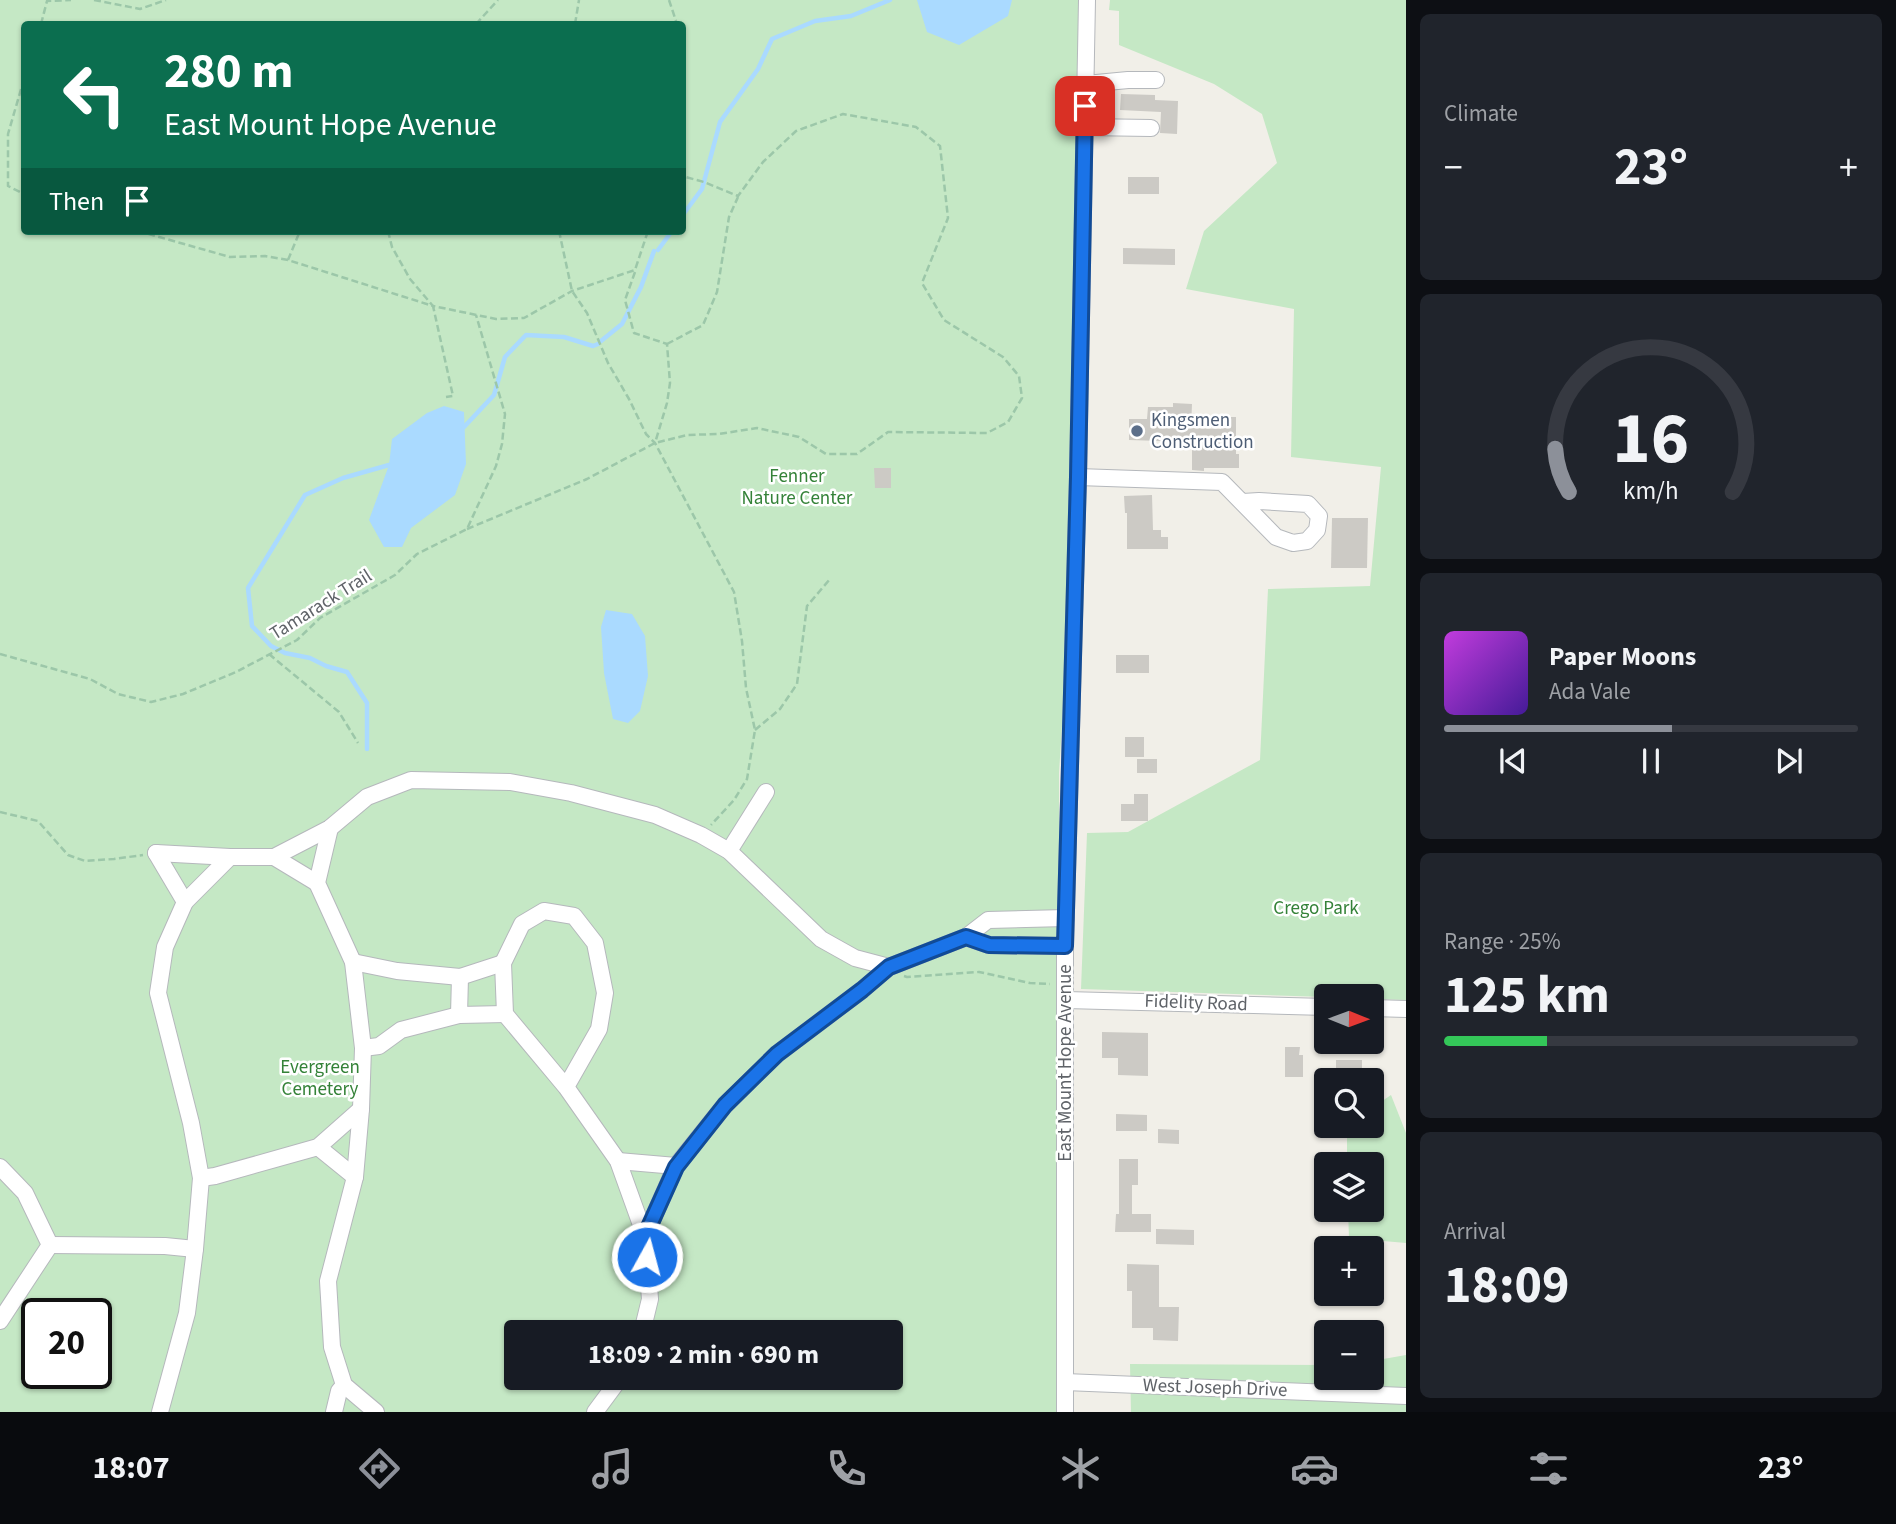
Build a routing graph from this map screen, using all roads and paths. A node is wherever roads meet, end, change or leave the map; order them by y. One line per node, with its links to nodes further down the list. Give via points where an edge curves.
1 (71, 0): 8 (path)
2 (94, 0): 3 (path, via 140,9)
3 (166, 0)
4 (498, 0): 10 (path)
5 (579, 0): 11 (path)
6 (669, 0): 12 (path)
7 (1087, 0): 14 (street, East Mount Hope Avenue)
8 (46, 1): 9 (path)
9 (42, 21)
10 (479, 21)
11 (576, 21)
12 (676, 21)
13 (1156, 80): 14 (street)
14 (1086, 84): 16 (street, East Mount Hope Avenue)
15 (21, 89): 20 (path, via 8,134)
16 (1084, 127): 17 (street); 36 (street, East Mount Hope Avenue)
17 (1151, 128)
18 (686, 177): 22 (path)
19 (0, 186): 20 (path)
20 (8, 186): 21 (path)
21 (21, 192)
22 (738, 196): 33 (path, via 729,217 717,292 703,325); 35 (path, Tamarack Trail, via 763,162 796,131 843,114 916,127 940,146 948,218 922,283 944,320 1003,357 1019,376 1022,398 1008,422 987,433 888,432 857,454 827,454 799,438 757,428)
23 (152, 235): 28 (path, via 230,257)
24 (298, 235): 28 (path)
25 (389, 235): 31 (path, via 410,279)
26 (560, 235): 30 (path)
27 (647, 235): 29 (path)
28 (288, 260): 31 (path)
29 (635, 271): 30 (path); 33 (path, via 625,300 634,333)
30 (572, 291): 32 (path, via 524,318); 35 (path)
31 (433, 306): 32 (path); 34 (path, via 453,396)
32 (476, 315): 38 (path, via 505,414 496,466)
33 (667, 344): 35 (path, via 670,383)
34 (446, 397)
35 (654, 443): 38 (path, Tamarack Trail, via 587,479); 42 (path, via 734,592)
36 (1078, 477): 37 (street, via 1223,482); 54 (street, East Mount Hope Avenue)
37 (1243, 502)
38 (467, 529): 41 (path, Tamarack Trail, via 417,554 395,576 320,618 297,640)
39 (830, 579): 42 (path, via 807,606 797,684 780,709)
40 (0, 654): 41 (path, Tamarack Trail, via 151,702 183,694)
41 (269, 654): 43 (path, via 340,712)
42 (755, 730): 47 (path, via 747,779)
43 (358, 743)
44 (766, 792): 48 (street)
45 (0, 812): 49 (path, via 38,821 68,855 85,861)
46 (330, 828): 47 (street, via 367,797 411,779 510,782 571,793 656,816); 50 (street); 52 (street)
47 (701, 835): 48 (street)
48 (729, 851): 59 (street, via 821,939 855,958)
49 (156, 853): 51 (street); 53 (street)
50 (274, 857): 51 (street); 52 (street)
51 (230, 858): 53 (street)
52 (317, 883): 57 (street)
53 (185, 902): 76 (street, via 165,947 158,993)
54 (1066, 918): 55 (street, via 988,919); 56 (street, East Mount Hope Avenue)
55 (966, 937): 56 (street, via 989,945); 59 (street)
56 (1065, 946): 62 (street, East Mount Hope Avenue)
57 (353, 962): 60 (street); 68 (street)
58 (503, 962): 60 (street); 66 (street); 69 (street, via 522,924 544,911 574,916 595,943 605,993 599,1029)
59 (889, 967): 61 (path, via 907,977 979,972); 74 (street, via 777,1054 725,1105)
60 (460, 977): 67 (street)
61 (1052, 984)
62 (1066, 1000): 63 (street, Fidelity Road); 82 (street, East Mount Hope Avenue)
63 (1314, 1007)
64 (1384, 1008): 65 (street)
65 (1406, 1009)
66 (505, 1014): 67 (street); 69 (street)
67 (459, 1015): 68 (street, via 401,1030 379,1046)
68 (363, 1048): 70 (street)
69 (566, 1087): 72 (street)
70 (361, 1109): 71 (street); 75 (street)
71 (318, 1147): 75 (street); 76 (street)
72 (618, 1161): 74 (street); 77 (street)
73 (0, 1167): 78 (street, via 25,1193)
74 (676, 1167): 77 (street)
75 (355, 1177): 83 (street, via 328,1281 332,1347)
76 (201, 1178): 79 (street)
77 (645, 1236): 80 (street, via 650,1299)
78 (50, 1245): 79 (street); 81 (street)
79 (195, 1249): 86 (street, via 187,1312)
80 (645, 1320)
81 (0, 1321)
82 (1065, 1382): 85 (street, West Joseph Drive); 90 (street, East Mount Hope Avenue)
83 (344, 1385): 87 (street); 88 (street)
84 (611, 1390): 89 (street)
85 (1406, 1396)
86 (160, 1412)
87 (334, 1412)
88 (376, 1412)
89 (595, 1412)
90 (1065, 1412)

